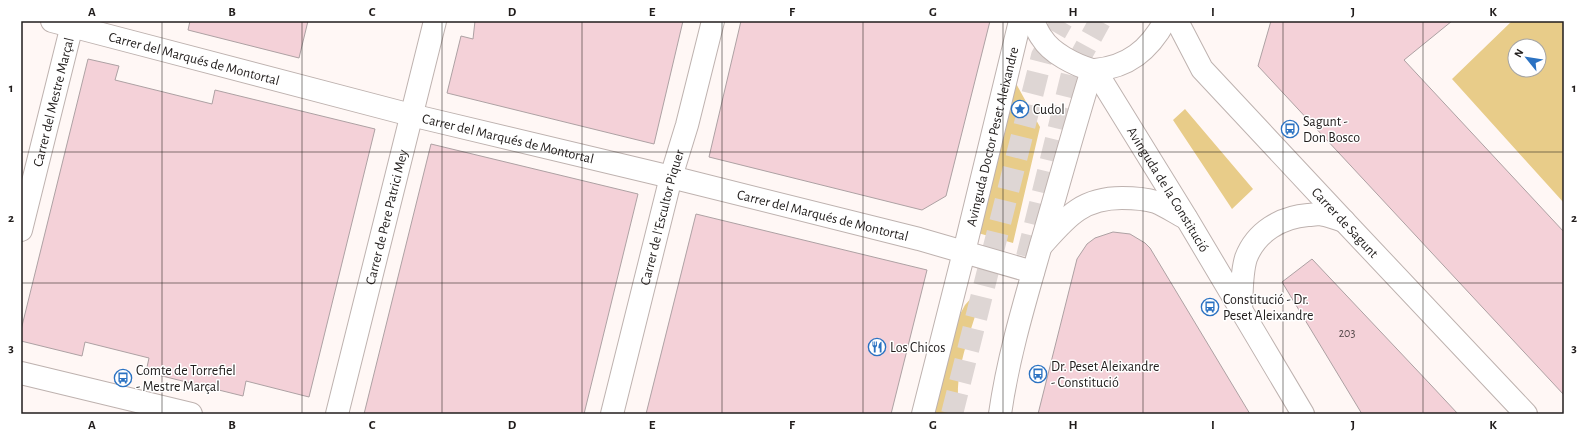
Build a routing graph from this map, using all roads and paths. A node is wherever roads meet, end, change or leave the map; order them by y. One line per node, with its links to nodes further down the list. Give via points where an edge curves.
1 (435, 21): 9 (street, Carrer de Pere Patrici Mey)
2 (713, 21): 10 (street, Carrer de l'Escultor Piquer, via 687,125)
3 (1020, 21): 15 (street, Avinguda Doctor Peset Aleixandre)
4 (1033, 21): 8 (street, via 1042,40 1060,56)
5 (1165, 21): 8 (street, via 1154,39 1131,60 1110,68)
6 (1177, 21): 12 (street, Carrer de Sagunt, via 1202,69)
7 (66, 23): 9 (street, Carrer del Marqués de Montortal); 13 (street, Carrer del Mestre Marçal)
8 (1093, 70): 11 (street, Avinguda de la Constitució); 14 (street, via 1065,155)
9 (411, 116): 10 (street, Carrer del Marqués de Montortal); 20 (street, Carrer de Pere Patrici Mey)
10 (670, 177): 15 (street, Carrer del Marqués de Montortal); 21 (street, Carrer de l'Escultor Piquer)
11 (1187, 219): 14 (street, via 1156,202 1133,198 1108,198 1085,205 1066,219); 17 (street, Avinguda de la Constitució)
12 (1344, 221): 17 (street, via 1319,214 1296,216 1262,232 1247,258 1243,273); 25 (street, Carrer de Sagunt)
13 (21, 230)
14 (1041, 246): 16 (street)
15 (964, 252): 16 (street); 22 (street, Avinguda Doctor Peset Aleixandre)
16 (1033, 272): 23 (street, via 1004,385)
17 (1241, 310): 24 (street, Avinguda de la Constitució)
18 (21, 373): 19 (street)
19 (190, 414)
20 (337, 414)
21 (612, 414)
22 (923, 414)
23 (1000, 414)
24 (1303, 414)
25 (1526, 414)

